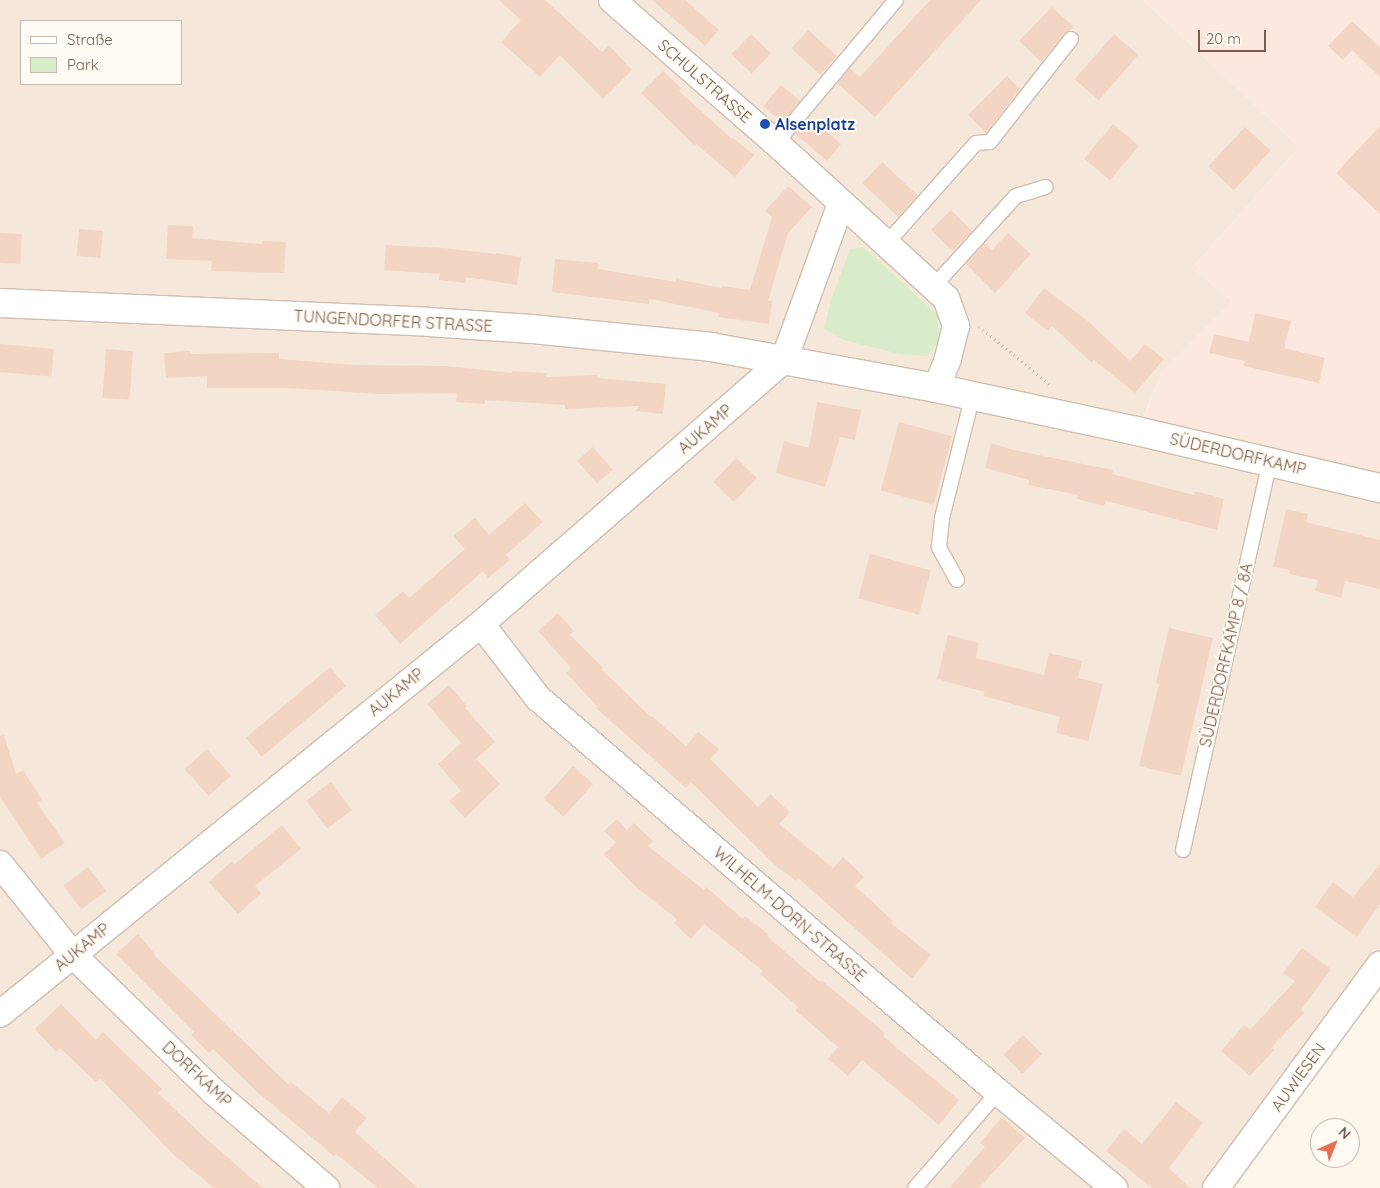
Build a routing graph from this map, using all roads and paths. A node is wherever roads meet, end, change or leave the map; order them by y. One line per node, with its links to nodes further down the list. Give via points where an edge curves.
1 (612, 0): 4 (street, SCHULSTRASSE)
2 (896, 0): 4 (lane)
3 (1071, 39): 7 (lane, via 990,142 976,143)
4 (776, 143): 6 (street, SCHULSTRASSE)
5 (1046, 187): 8 (lane, via 1016,196)
6 (841, 203): 7 (street); 11 (street)
7 (887, 243): 8 (street)
8 (934, 286): 12 (street, via 946,298 956,326 948,359)
9 (0, 303): 11 (main road, TUNGENDORFER STRASSE, via 532,329 711,346)
10 (976, 324): 13 (path)
11 (784, 360): 12 (main road); 18 (street, AUKAMP)
12 (936, 388): 14 (main road)
13 (1059, 392)
14 (973, 396): 15 (main road, SÜDERDORFKAMP); 17 (lane, via 942,518 939,547)
15 (1270, 461): 16 (main road, SÜDERDORFKAMP); 19 (lane, SÜDERDORFKAMP 8 / 8A)
16 (1380, 488)
17 (957, 580)
18 (481, 624): 21 (street, AUKAMP); 24 (street, WILHELM-DORN-STRASSE, via 538,698)
19 (1183, 850)
20 (0, 864): 21 (street, DORFKAMP)
21 (73, 955): 23 (street, AUKAMP); 25 (street, DORFKAMP, via 214,1092)
22 (1380, 965): 28 (street, AUWIESEN)
23 (0, 1014)
24 (998, 1092): 26 (lane); 27 (street, WILHELM-DORN-STRASSE)
25 (326, 1188)
26 (915, 1188)
27 (1114, 1188)
28 (1216, 1188)

